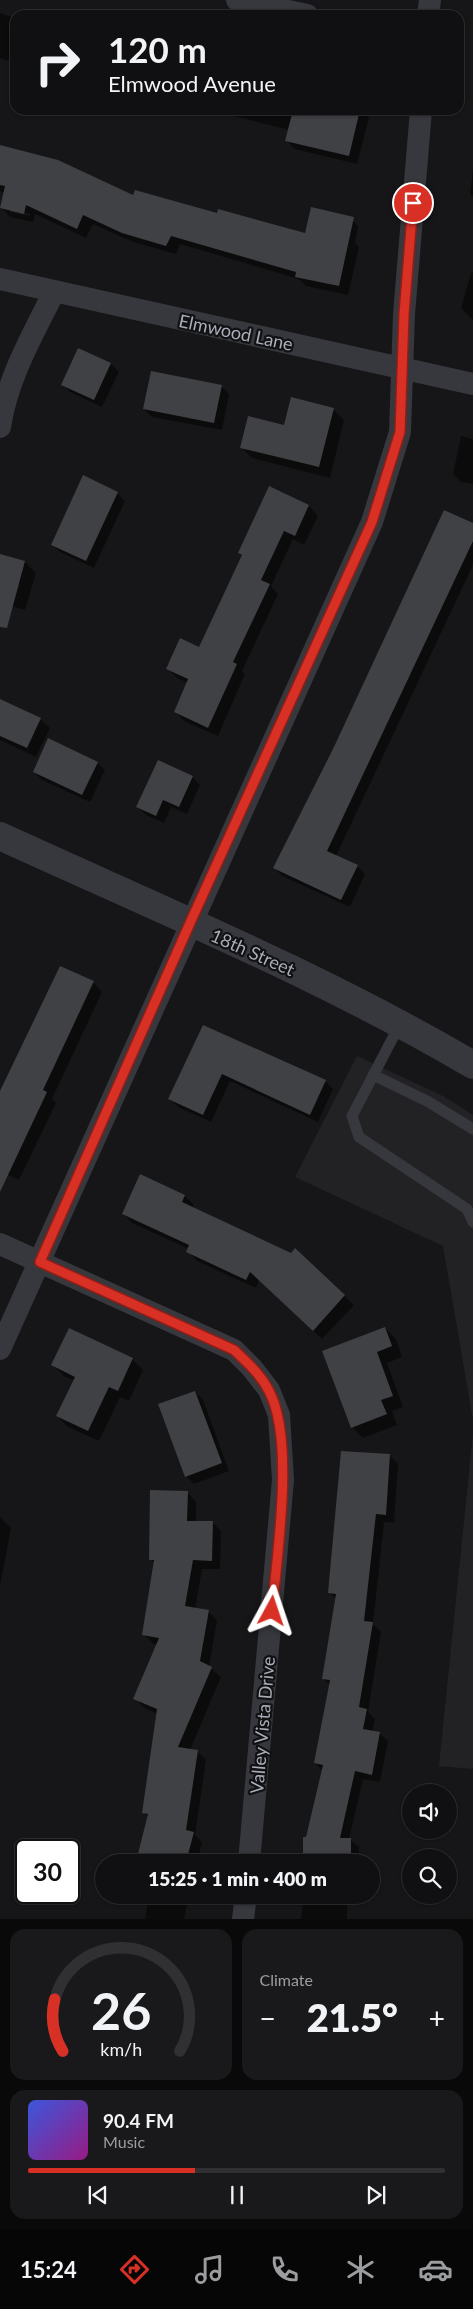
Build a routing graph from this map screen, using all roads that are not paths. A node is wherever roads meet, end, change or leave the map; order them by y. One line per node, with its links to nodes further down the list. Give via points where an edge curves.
1 (237, 0): 2 (street)
2 (284, 10)
3 (421, 115): 6 (street)
4 (0, 279): 5 (street, Elmwood Lane)
5 (54, 292): 6 (street, Elmwood Lane); 8 (street, via 4,400)
6 (402, 369): 7 (street, Elmwood Lane); 10 (street, via 400,432 372,522)
7 (473, 384)
8 (0, 428)
9 (0, 836): 10 (street, 18th Street)
10 (190, 923): 11 (street, 18th Street, via 334,988); 17 (street)
11 (400, 1023): 12 (street, 18th Street); 13 (lane)
12 (473, 1066)
13 (373, 1075): 14 (lane, via 427,1101); 15 (lane, via 352,1116 359,1137 467,1209)
14 (473, 1129)
15 (473, 1222)
16 (0, 1244): 17 (street, Valley Vista Drive)
17 (40, 1262): 18 (street); 19 (street, Valley Vista Drive, via 234,1350 269,1390 279,1415 283,1480)
18 (0, 1349)
19 (250, 1854)
20 (245, 1904): 21 (street)
21 (244, 1919)

